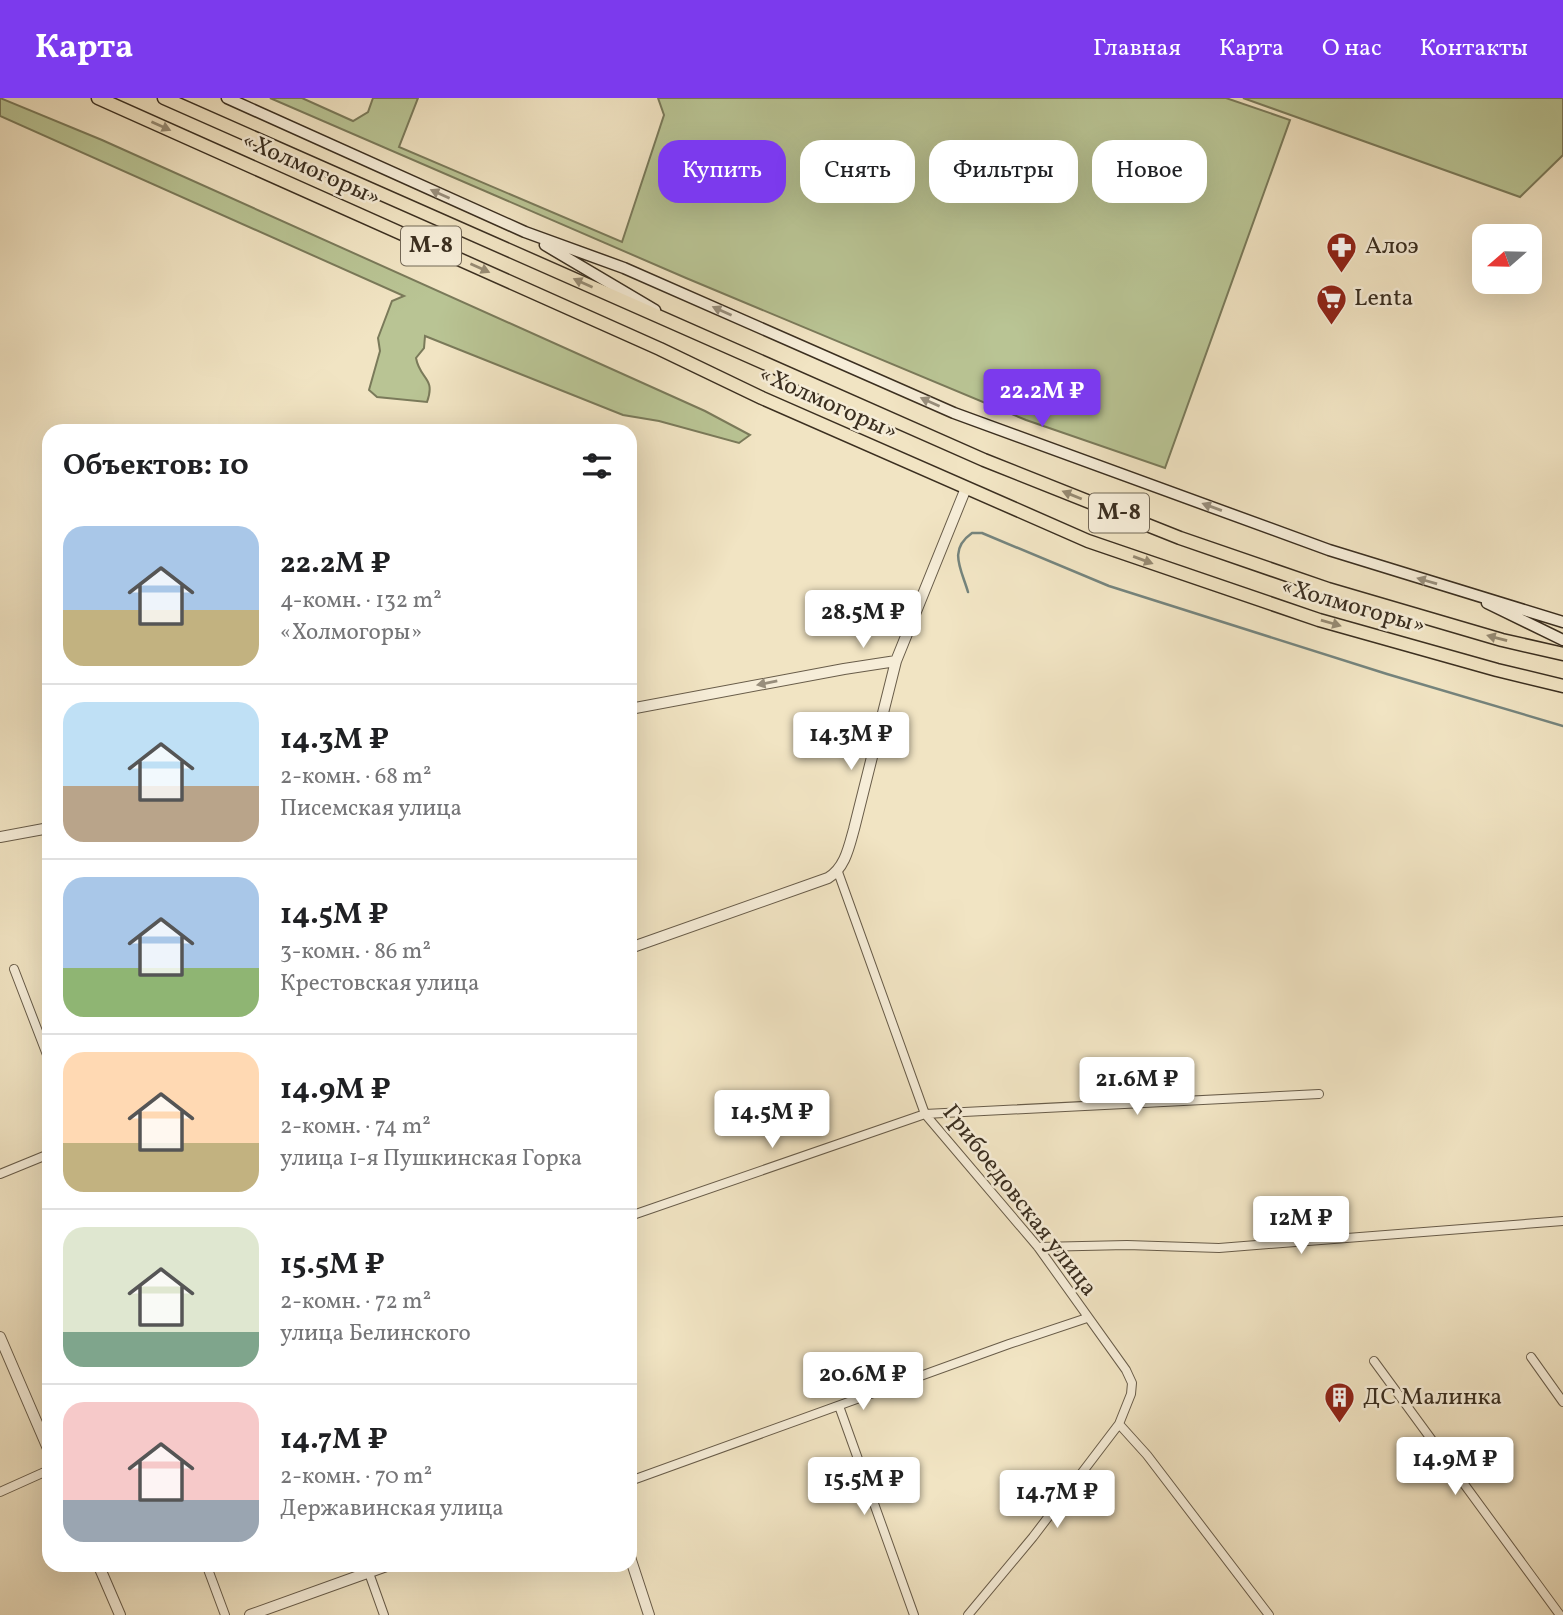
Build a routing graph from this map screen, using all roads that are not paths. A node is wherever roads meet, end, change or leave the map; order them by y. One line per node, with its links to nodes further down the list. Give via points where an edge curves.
1 (98, 98): 6 (highway, «Холмогоры» / М-8, one-way to 6)
2 (164, 98): 5 (highway, «Холмогоры» / М-8, one-way to 2)
3 (227, 98): 4 (main road, one-way to 3)
4 (525, 232): 5 (main road); 7 (main road, one-way to 4, via 1329,550 954,413 624,268)
5 (690, 331): 10 (highway, «Холмогоры» / М-8, one-way to 5, via 1328,589 1180,538 984,460)
6 (966, 488): 11 (street); 12 (highway, «Холмогоры» / М-8, one-way to 12, via 1088,541 1242,595)
7 (1462, 591): 8 (main road); 9 (main road)
8 (1563, 622)
9 (1563, 640)
10 (1563, 654)
11 (896, 661): 15 (street, one-way to 15); 18 (street, via 854,829)
12 (1529, 677): 13 (highway, «Холмогоры» / М-8); 14 (main road)
13 (1563, 686)
14 (1563, 692)
15 (637, 708)
16 (42, 829): 17 (street)
17 (0, 837)
18 (838, 873): 19 (street); 23 (street, Грибоедовская улица)
19 (637, 946)
20 (14, 969): 21 (street)
21 (42, 1042)
22 (1319, 1094): 23 (street)
23 (925, 1114): 26 (street); 28 (street, Грибоедовская улица)
24 (42, 1157): 25 (street)
25 (0, 1174)
26 (637, 1214)
27 (1563, 1221): 28 (street, via 1219,1248)
28 (1038, 1247): 29 (street, Грибоедовская улица)
29 (1087, 1318): 34 (street); 35 (street, Грибоедовская улица, via 1132,1383)
30 (0, 1338): 36 (street)
31 (1531, 1357): 33 (street)
32 (1374, 1361): 52 (street)
33 (1563, 1402)
34 (839, 1406): 38 (street); 49 (street)
35 (1119, 1424): 50 (street); 51 (street)
36 (42, 1435)
37 (42, 1473): 39 (street)
38 (637, 1478)
39 (0, 1492)
40 (101, 1572): 44 (street)
41 (209, 1572): 45 (street)
42 (635, 1572): 48 (street)
43 (369, 1573): 46 (street); 47 (street)
44 (120, 1615)
45 (225, 1615)
46 (250, 1615)
47 (384, 1615)
48 (649, 1615)
49 (914, 1615)
50 (968, 1615)
51 (1269, 1615)
52 (1560, 1615)

